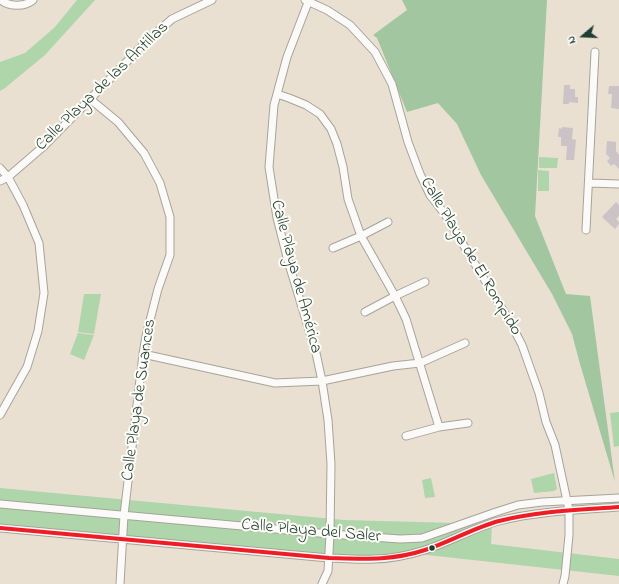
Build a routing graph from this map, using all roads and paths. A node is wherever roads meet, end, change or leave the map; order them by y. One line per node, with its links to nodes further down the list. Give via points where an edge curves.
1 (1, 0): 2 (street, via 17,5)
2 (33, 0)
3 (212, 0): 7 (street, Calle Playa de las Antillas, via 172,19)
4 (307, 0): 6 (street, Calle Playa de América); 29 (street, Calle Playa de El Rompido, via 350,25 375,52 392,84 408,142 430,195 444,213 522,345 555,445)
5 (595, 52): 11 (street)
6 (277, 94): 15 (street, via 306,104 320,114 331,128 343,167 348,199); 23 (street, Calle Playa de América, via 269,167 277,218)
7 (90, 99): 9 (street, Calle Playa de las Antillas, via 44,146); 21 (street, Calle Playa de Suances, via 118,122 144,153 160,183 170,217 170,255 158,289)
8 (0, 168): 9 (street)
9 (8, 177): 10 (street, Calle Playa de las Antillas); 24 (street, via 39,243 44,293 38,331 27,367)
10 (0, 182)
11 (589, 183): 12 (street); 14 (street)
12 (619, 184)
13 (388, 222): 15 (street)
14 (586, 230)
15 (361, 236): 16 (street); 18 (street)
16 (333, 248)
17 (425, 282): 18 (street)
18 (395, 296): 19 (street); 22 (street, via 406,318)
19 (365, 312)
20 (465, 343): 22 (street)
21 (143, 354): 23 (street, via 275,383); 33 (street, Calle Playa de Suances)
22 (420, 364): 23 (street, via 393,366); 26 (street)
23 (322, 381): 35 (street, Calle Playa de América, via 331,464)
24 (0, 415)
25 (468, 423): 26 (street)
26 (440, 426): 27 (street)
27 (406, 436)
28 (618, 498): 29 (street, Calle Playa del Saler); 31 (street)
29 (567, 500): 32 (street, Calle Playa de El Rompido); 35 (street, Calle Playa del Saler, via 518,506 422,538)
30 (0, 504): 33 (street, Calle Playa del Saler)
31 (619, 508): 32 (street, Calle Playa del Saler)
32 (569, 510): 37 (street, Calle Playa del Saler, via 498,522 425,550 396,557); 40 (street, Calle Playa de El Rompido)
33 (124, 515): 35 (street, Calle Playa del Saler); 36 (street, Calle Playa de Suances)
34 (0, 528): 36 (street, Calle Playa del Saler)
35 (330, 534): 37 (street, Calle Playa de América)
36 (123, 539): 37 (street, Calle Playa del Saler); 38 (street, Calle Playa de Suances)
37 (329, 558): 39 (street, Calle Playa de América, via 328,571)
38 (120, 584)
39 (322, 584)
40 (563, 584)

